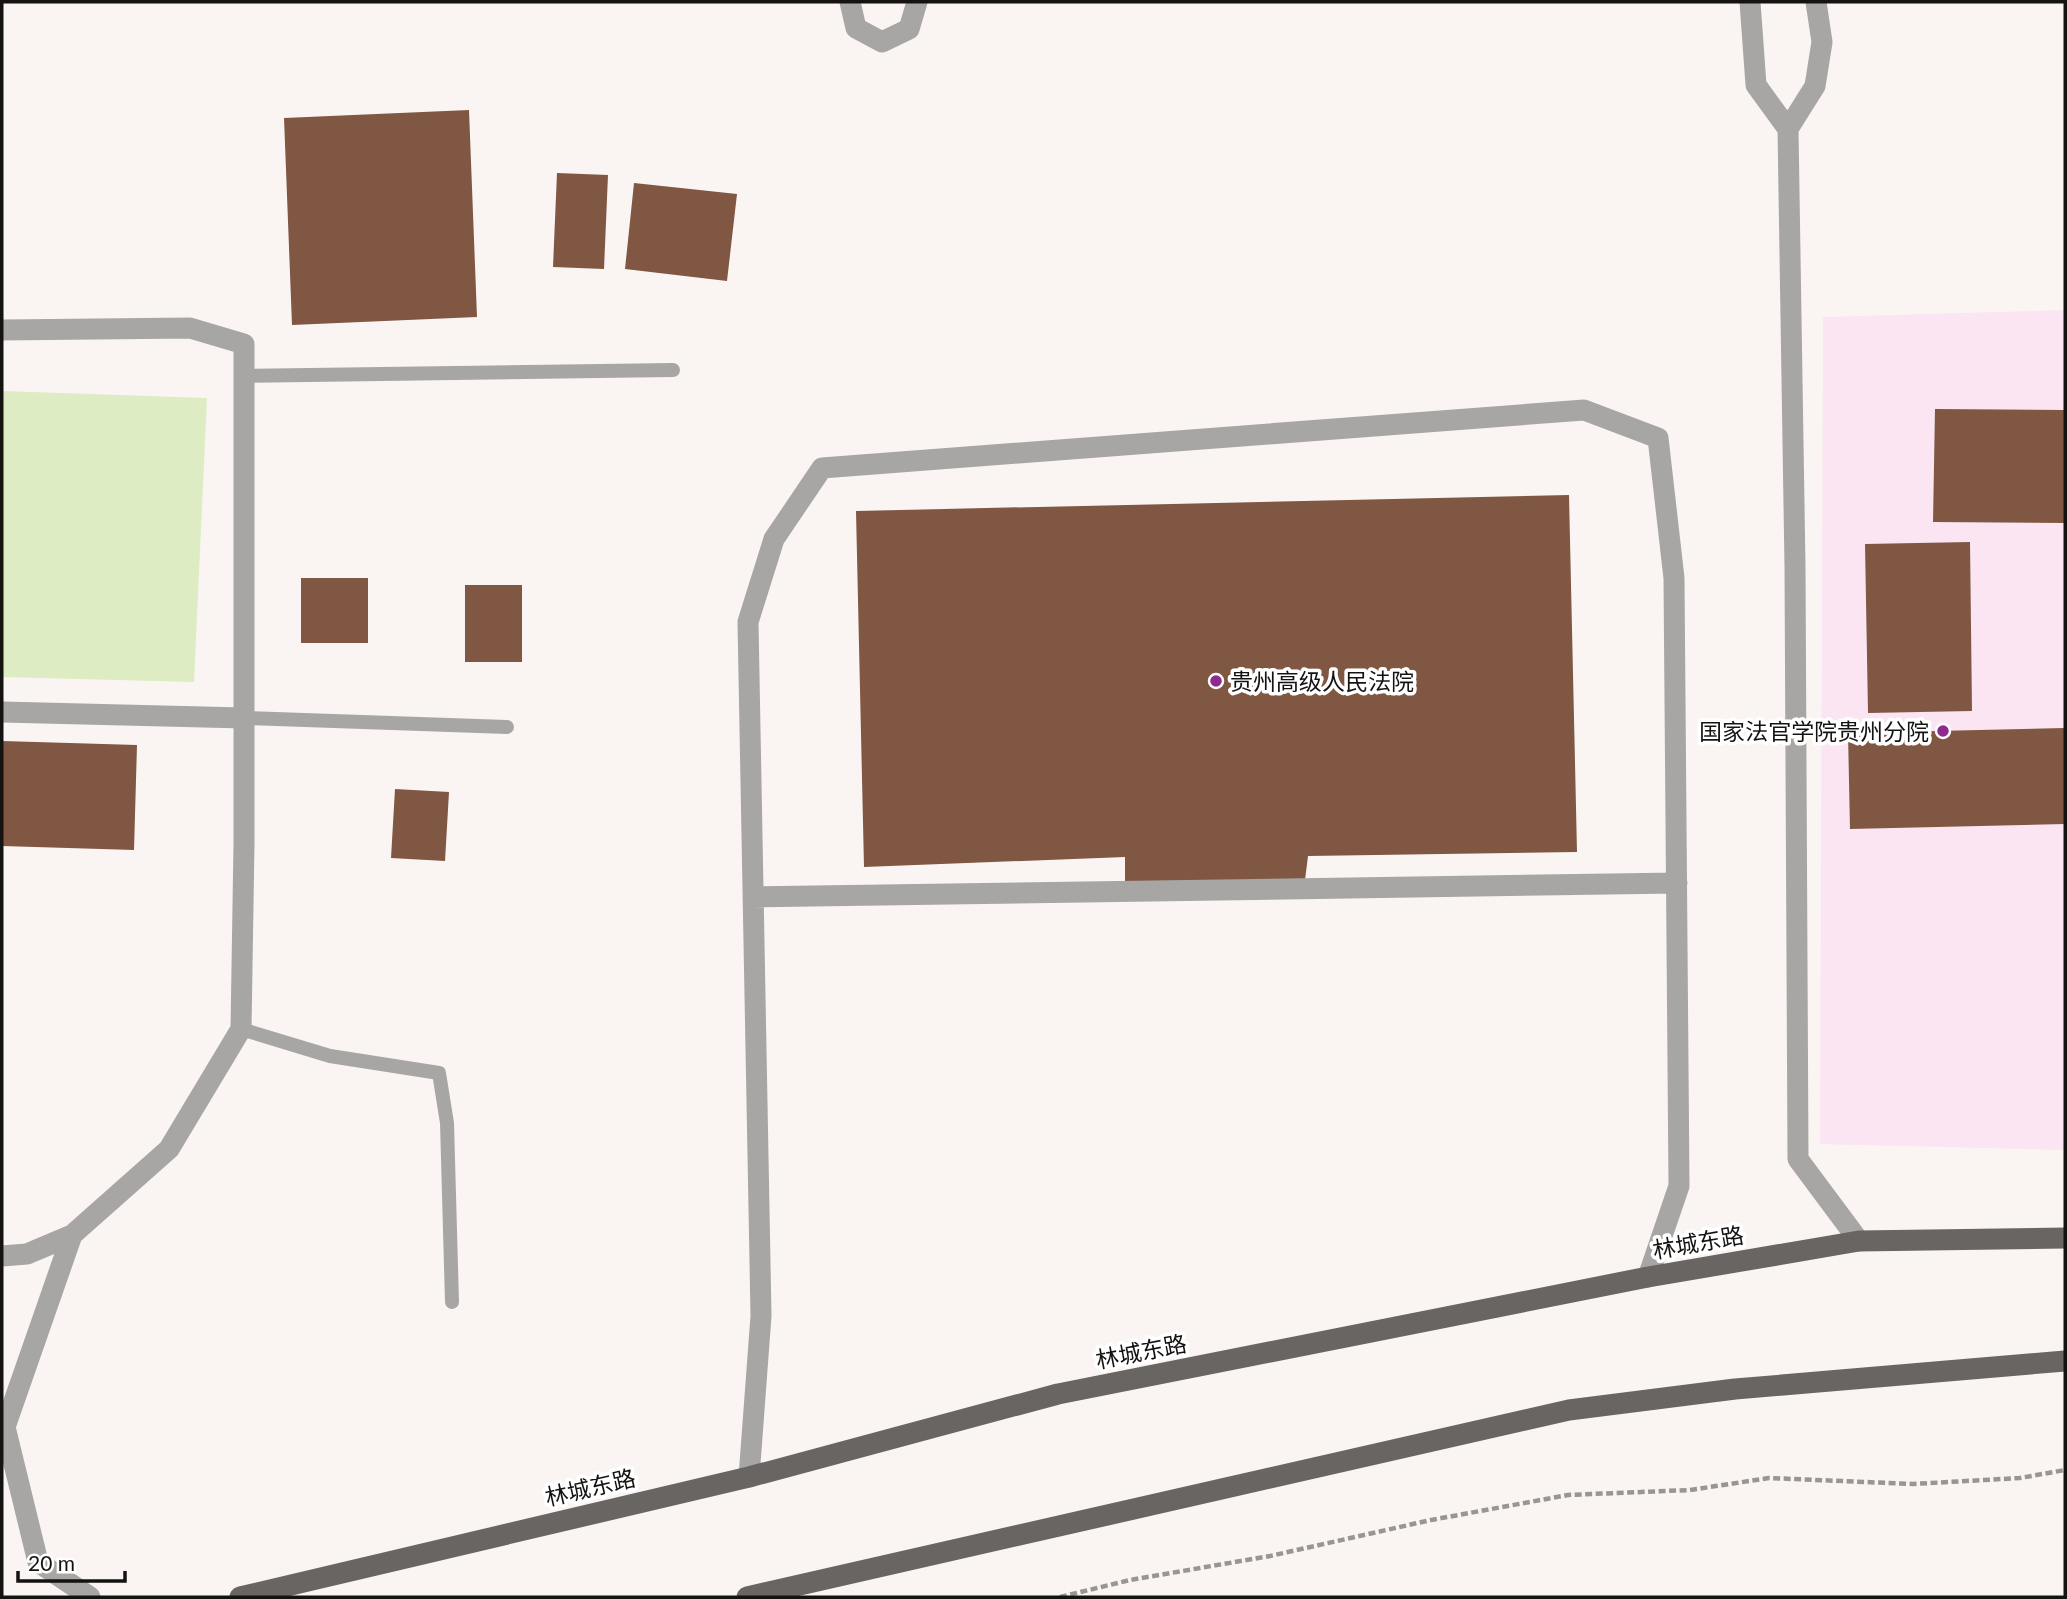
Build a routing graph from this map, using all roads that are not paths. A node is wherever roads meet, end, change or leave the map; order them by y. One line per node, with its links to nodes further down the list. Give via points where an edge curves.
1 (850, 2): 2 (street, via 856,28 882,42 909,29)
2 (917, 2)
3 (1750, 2): 5 (street, via 1756,85)
4 (1816, 2): 5 (street, via 1822,42 1815,86)
5 (1788, 129): 17 (street, via 1798,1159)
6 (2, 331): 8 (street, via 190,328 244,344)
7 (673, 370): 8 (lane)
8 (244, 376): 10 (street)
9 (2, 712): 10 (street)
10 (244, 718): 11 (lane); 14 (street)
11 (508, 727)
12 (1677, 883): 13 (street); 13 (street, via 1674,578 1658,438 1584,410 822,468 774,539 748,622); 19 (street, via 1679,1186)
13 (753, 897): 22 (street, via 761,1316)
14 (242, 1029): 15 (street, via 169,1149); 20 (lane, via 330,1056 439,1073 447,1123)
15 (72, 1236): 18 (street, via 27,1254); 23 (street, via 5,1427 38,1562)
16 (2065, 1238): 17 (main road, 林城东路)
17 (1859, 1241): 19 (main road, 林城东路)
18 (2, 1256)
19 (1648, 1277): 22 (main road, 林城东路, via 1058,1394)
20 (452, 1302)
21 (2065, 1361): 25 (main road, via 1735,1388 1569,1410)
22 (748, 1476): 24 (main road, 林城东路)
23 (90, 1597)
24 (240, 1597)
25 (747, 1597)

